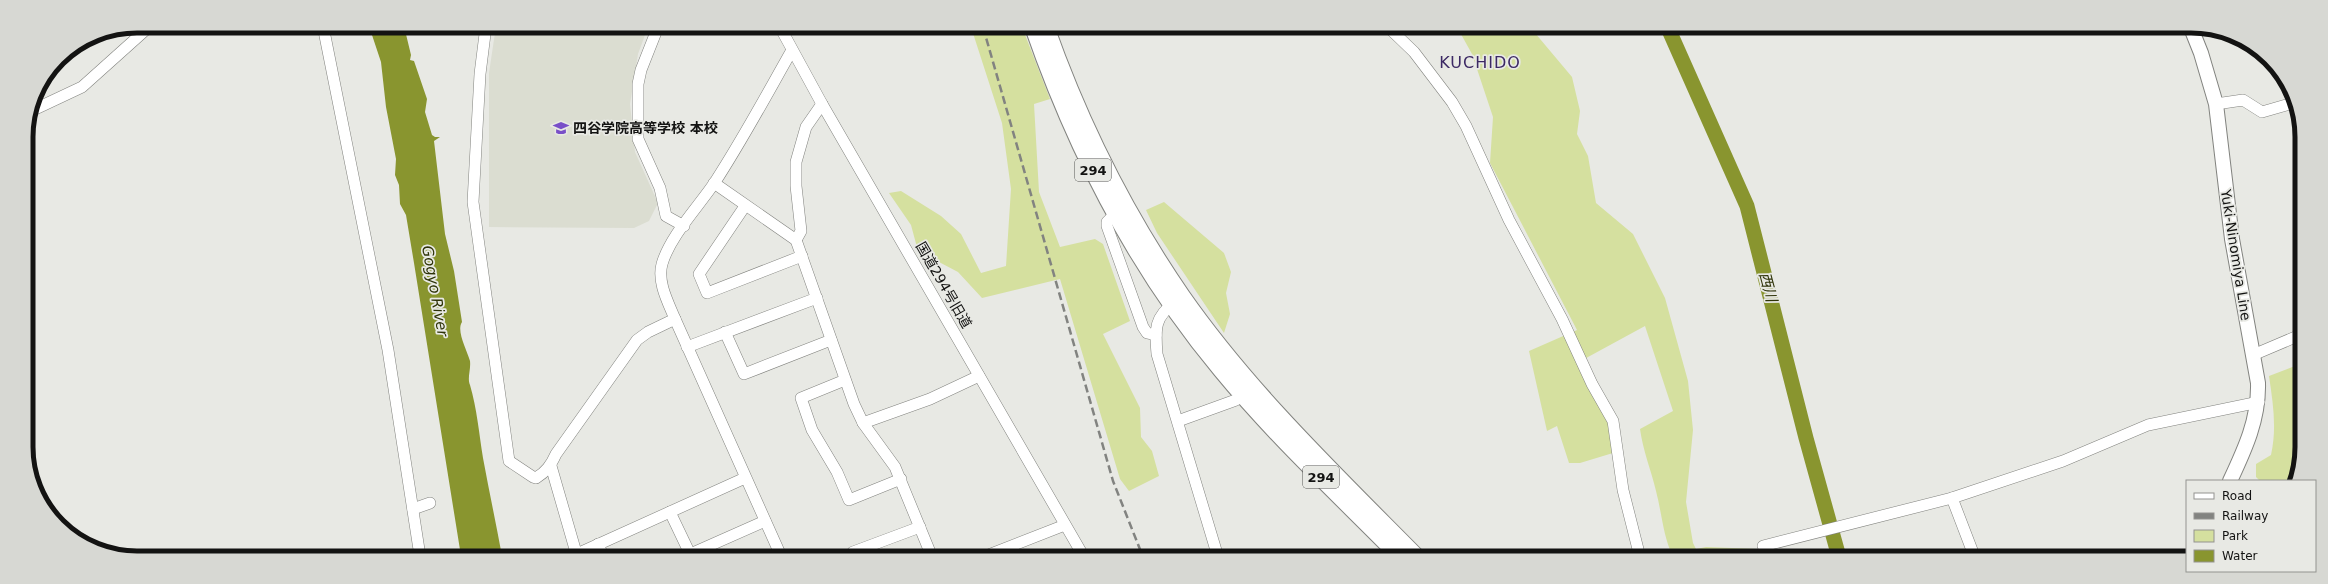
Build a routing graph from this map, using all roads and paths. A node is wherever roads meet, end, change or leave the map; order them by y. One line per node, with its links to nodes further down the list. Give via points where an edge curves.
1 (142, 33): 14 (street, via 82,87)
2 (324, 33): 42 (street, via 388,350)
3 (485, 33): 36 (street, via 480,74 473,202 509,461 536,478)
4 (655, 33): 18 (street, via 638,84 638,139 660,188 666,216)
5 (783, 33): 10 (street, 国道294号旧道)
6 (1035, 33): 17 (highway, 294, via 1064,108)
7 (1048, 33): 22 (highway, 294, via 1096,151)
8 (1394, 33): 63 (street, via 1414,52 1452,102 1466,126 1509,220 1562,319 1592,384 1614,421 1623,490)
9 (2193, 33): 12 (main road, Yuki-Ninomiya Line)
10 (792, 50): 11 (street, 国道294号旧道); 15 (street)
11 (822, 104): 19 (street, via 806,127 796,162 796,186 802,231); 30 (street, 国道294号旧道)
12 (2216, 104): 13 (street, via 2242,100 2262,112); 29 (main road, Yuki-Ninomiya Line, via 2232,240)
13 (2290, 104)
14 (38, 108)
15 (714, 183): 16 (street); 18 (street)
16 (745, 206): 19 (street); 20 (street, via 699,274 707,292)
17 (1114, 215): 22 (highway, 294); 25 (street, via 1107,222 1107,226 1143,327 1147,332)
18 (684, 226): 23 (street, via 662,265 663,286)
19 (796, 240): 20 (street)
20 (802, 256): 21 (street)
21 (817, 298): 24 (street); 27 (street)
22 (1177, 300): 25 (street, via 1158,318); 32 (highway, 294, via 1220,369); 62 (highway, 294, via 1290,426)
23 (675, 319): 28 (street); 36 (street, via 648,332 629,350 556,454)
24 (725, 332): 27 (street, via 744,374); 28 (street)
25 (1156, 335): 34 (street, via 1160,370)
26 (2295, 337): 29 (street)
27 (831, 340): 31 (street)
28 (687, 347): 37 (street)
29 (2253, 355): 33 (main road, Yuki-Ninomiya Line)
30 (979, 376): 35 (street); 45 (street, 国道294号旧道)
31 (845, 380): 35 (street); 38 (street, via 801,398 812,430 837,472 849,500)
32 (1242, 395): 34 (street, via 1236,400); 61 (highway, 294)
33 (2259, 402): 39 (main road, Yuki-Ninomiya Line, via 2251,434); 40 (street, via 2148,425 2063,461)
34 (1178, 421): 60 (street)
35 (863, 423): 38 (street)
36 (551, 466): 50 (street)
37 (745, 478): 43 (street); 44 (street)
38 (901, 479): 46 (street)
39 (2230, 480)
40 (1952, 498): 48 (street); 64 (street)
41 (430, 503): 42 (street)
42 (413, 509): 49 (street)
43 (670, 512): 47 (street); 53 (street)
44 (765, 521): 54 (street); 55 (street)
45 (1065, 525): 58 (street); 59 (street, 国道294号旧道)
46 (920, 527): 56 (street); 57 (street)
47 (598, 544): 51 (street); 52 (street)
48 (1763, 546)
49 (419, 551)
50 (576, 551)
51 (585, 551)
52 (601, 551)
53 (687, 551)
54 (700, 551)
55 (779, 551)
56 (856, 551)
57 (930, 551)
58 (998, 551)
59 (1080, 551)
60 (1216, 551)
61 (1394, 551)
62 (1411, 551)
63 (1638, 551)
64 (1972, 551)

